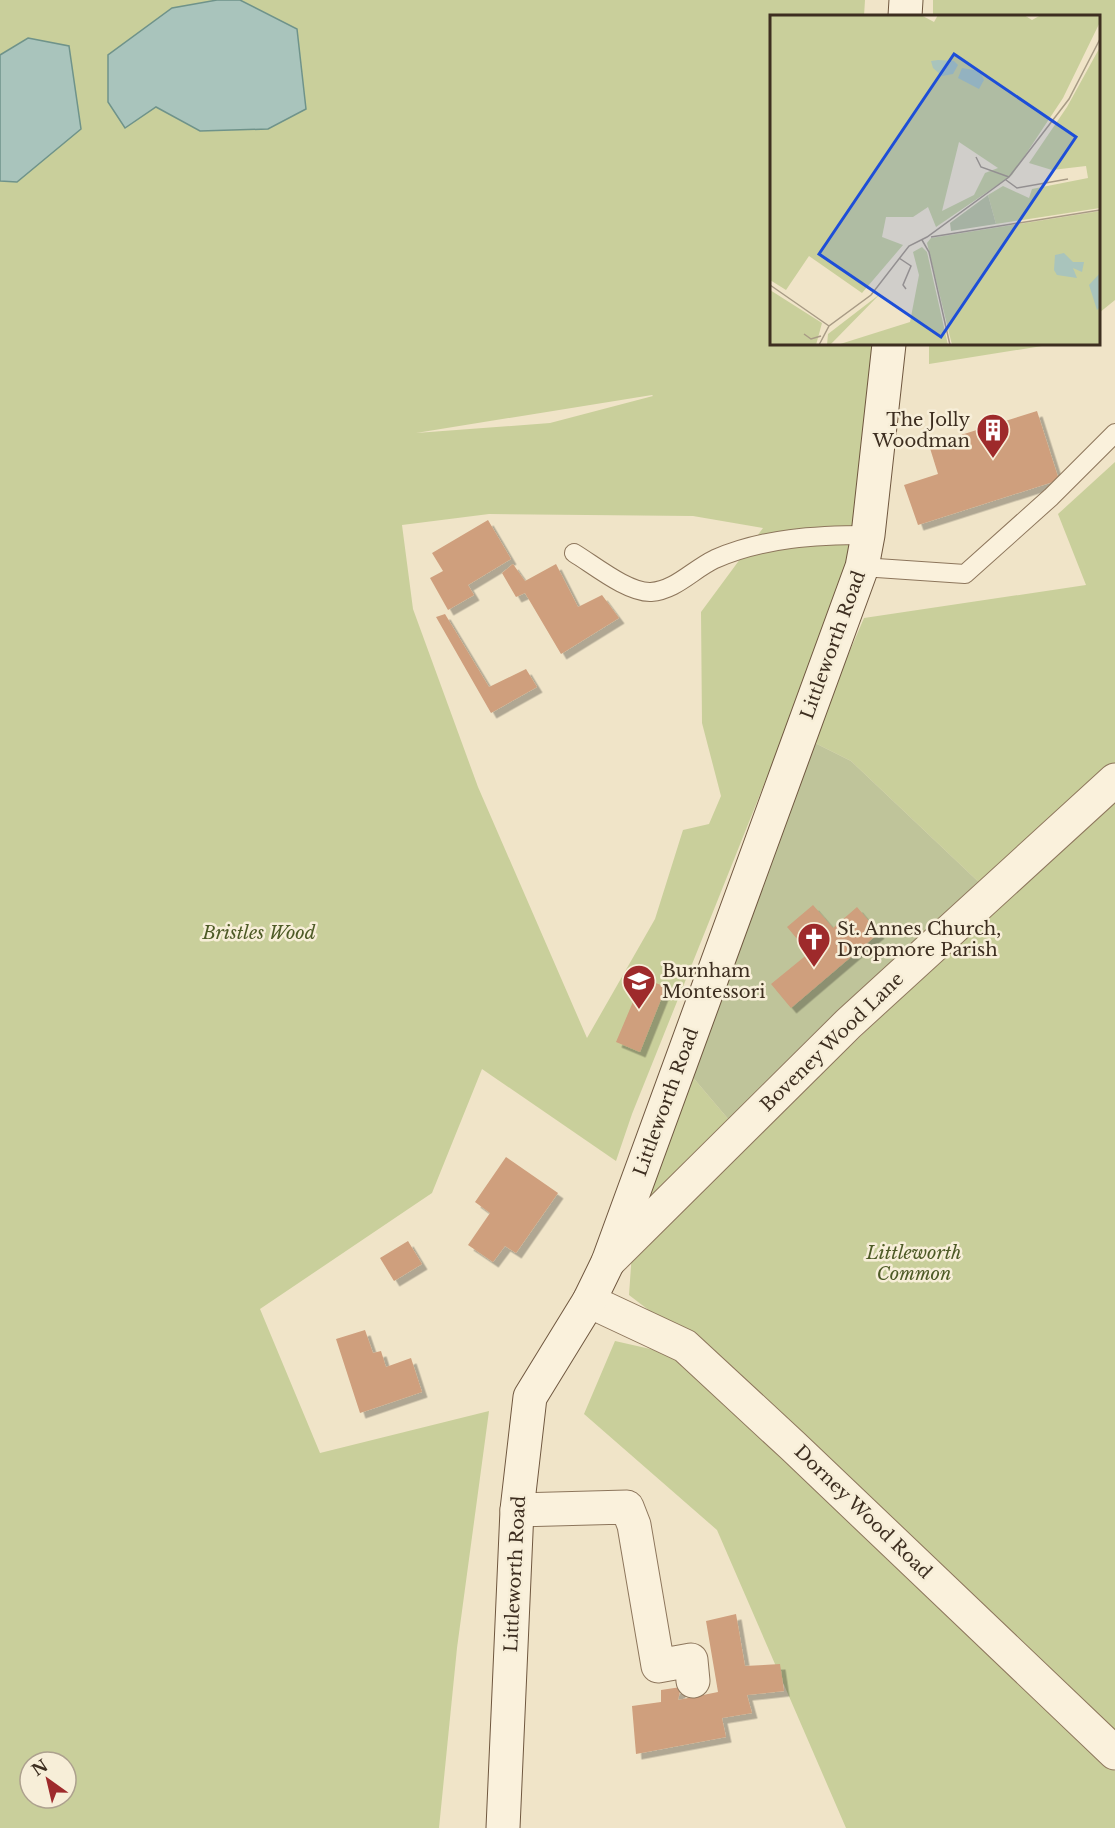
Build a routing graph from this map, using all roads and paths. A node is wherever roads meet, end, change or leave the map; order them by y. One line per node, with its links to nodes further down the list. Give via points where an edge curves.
1 (906, 0): 2 (street)
2 (905, 15)
3 (889, 345): 5 (street, Littleworth Road)
4 (1115, 433): 7 (lane, via 965,574)
5 (868, 535): 6 (lane, via 823,535 758,544 715,560 672,588 650,592 633,590); 7 (street, Littleworth Road)
6 (574, 553)
7 (862, 567): 9 (street, Littleworth Road)
8 (1115, 780): 9 (street, Boveney Wood Lane, via 849,1024)
9 (608, 1262): 10 (street, Littleworth Road)
10 (589, 1301): 11 (street, Littleworth Road, via 530,1397); 13 (street, Dorney Wood Road, via 685,1346)
11 (517, 1510): 12 (street, via 627,1507 634,1525 658,1666 691,1660); 14 (street, Littleworth Road)
12 (693, 1681)
13 (1115, 1753)
14 (503, 1828)

